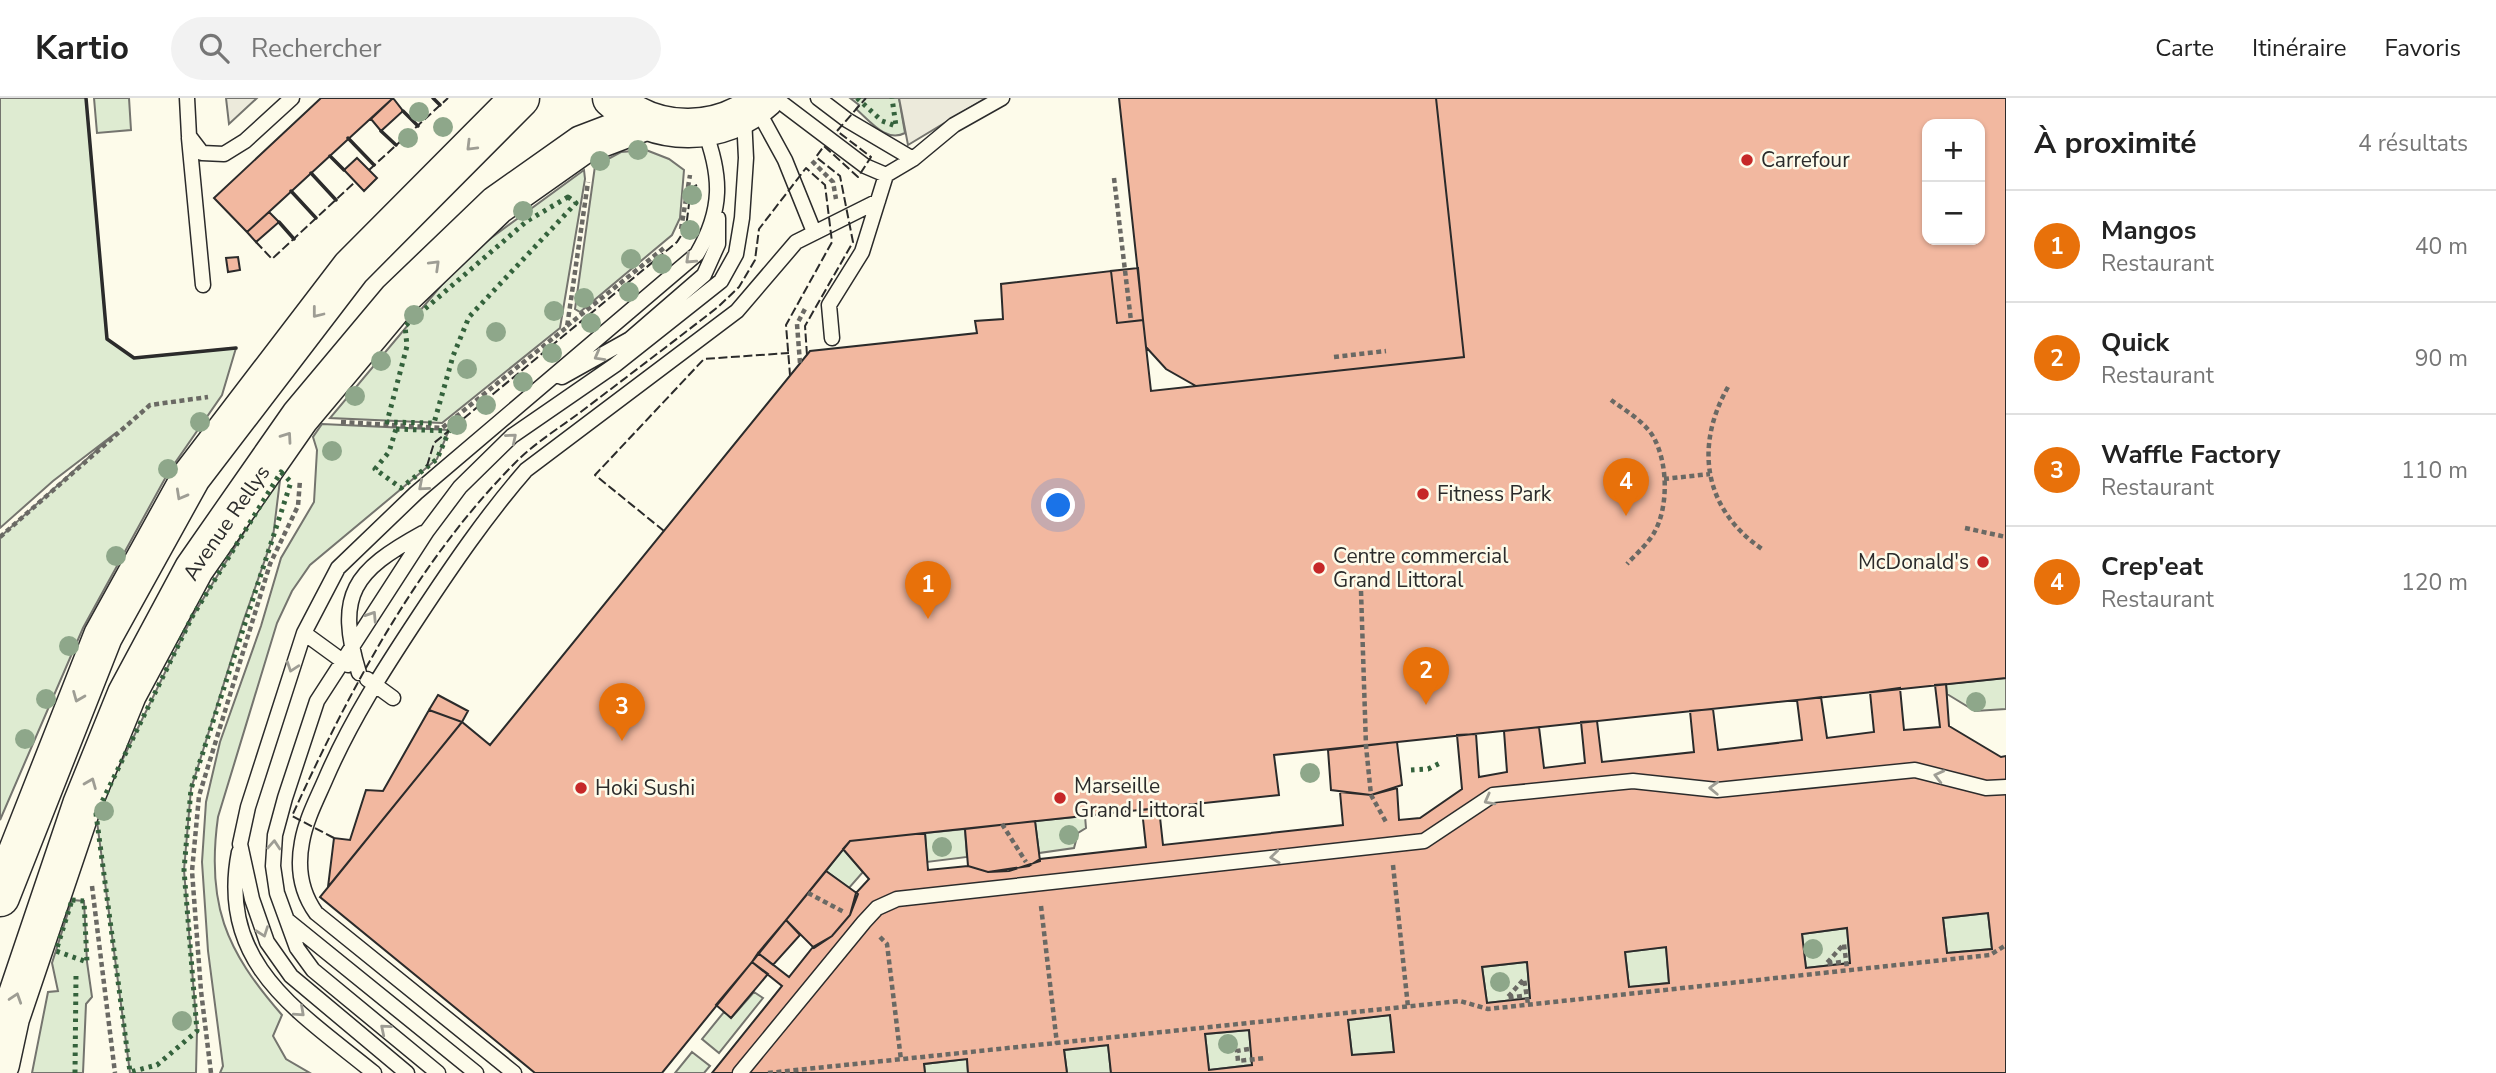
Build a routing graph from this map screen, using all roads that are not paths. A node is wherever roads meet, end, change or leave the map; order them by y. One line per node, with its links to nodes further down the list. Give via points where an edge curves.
1 (187, 98): 10 (lane)
2 (292, 98): 10 (lane, via 224,154 202,153)
3 (520, 98): 28 (street, one-way to 28, via 351,268 191,477 103,636)
4 (612, 98): 8 (street)
5 (818, 98): 11 (lane)
6 (1002, 98): 11 (lane, via 954,125)
7 (760, 104): 9 (street); 12 (lane); 15 (lane); 19 (lane, one-way to 7, via 460,487 512,436 615,365 721,281 736,254 746,158)
8 (645, 121): 9 (street, via 674,128); 30 (street, Avenue Rellys, one-way to 8, via 10,1018 77,818 127,694 194,569 300,417 398,300 497,205 582,145)
9 (704, 128): 13 (lane, via 717,163)
10 (189, 136): 16 (lane)
11 (912, 159): 12 (lane)
12 (886, 175): 14 (lane)
13 (718, 196): 18 (lane, one-way to 18, via 710,233 697,254); 18 (lane, one-way to 18, via 718,243 704,275 630,339)
14 (878, 201): 15 (lane); 17 (lane, via 862,252 829,305)
15 (814, 232): 24 (lane, via 796,242 737,312 526,470 451,567)
16 (204, 285)
17 (832, 338)
18 (532, 394): 20 (lane, one-way to 20, via 415,493 338,568)
19 (427, 531): 21 (lane, one-way to 19); 21 (lane, via 396,548 362,576 348,606)
20 (304, 633): 22 (lane); 27 (lane, one-way to 27)
21 (351, 647): 22 (lane); 23 (lane)
22 (343, 661): 23 (lane); 29 (lane, one-way to 22, via 273,866 275,835 317,701)
23 (359, 673): 24 (lane)
24 (374, 684): 25 (lane); 35 (lane, via 306,822 300,865 304,896 316,913)
25 (393, 698)
26 (2006, 787): 36 (lane, one-way to 36, via 1986,788 1915,770 1717,790 1633,781 1592,785 1493,795 1424,841 897,899 877,908 864,922)
27 (240, 844): 31 (lane, one-way to 31, via 233,882 235,914 247,946 271,984 298,1012); 32 (lane, one-way to 32, via 251,899 267,943 291,976)
28 (0, 897)
29 (287, 919): 33 (lane, one-way to 29, via 313,970 297,948); 34 (lane)
30 (0, 1064)
31 (374, 1073)
32 (407, 1073)
33 (438, 1073)
34 (476, 1073)
35 (514, 1073)
36 (740, 1073)

